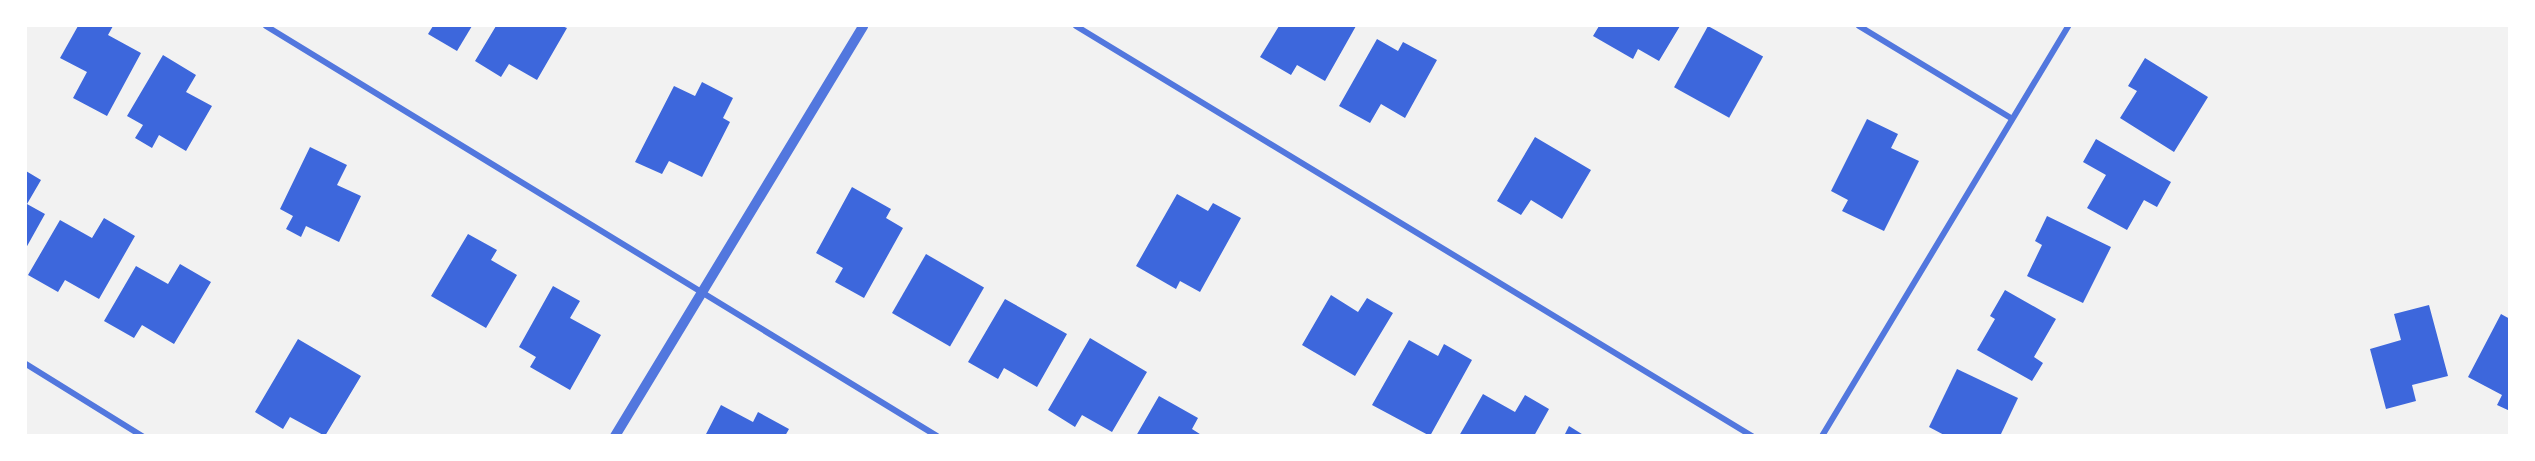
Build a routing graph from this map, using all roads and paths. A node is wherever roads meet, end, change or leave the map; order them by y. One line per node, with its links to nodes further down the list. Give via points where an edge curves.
1 (266, 26): 7 (street)
2 (863, 26): 7 (street)
3 (1076, 26): 12 (street)
4 (1859, 26): 6 (street)
5 (2068, 26): 6 (street)
6 (2012, 118): 13 (street)
7 (703, 293): 10 (street); 11 (street)
8 (26, 364): 9 (street)
9 (142, 435)
10 (615, 435)
11 (937, 435)
12 (1752, 435)
13 (1822, 435)

